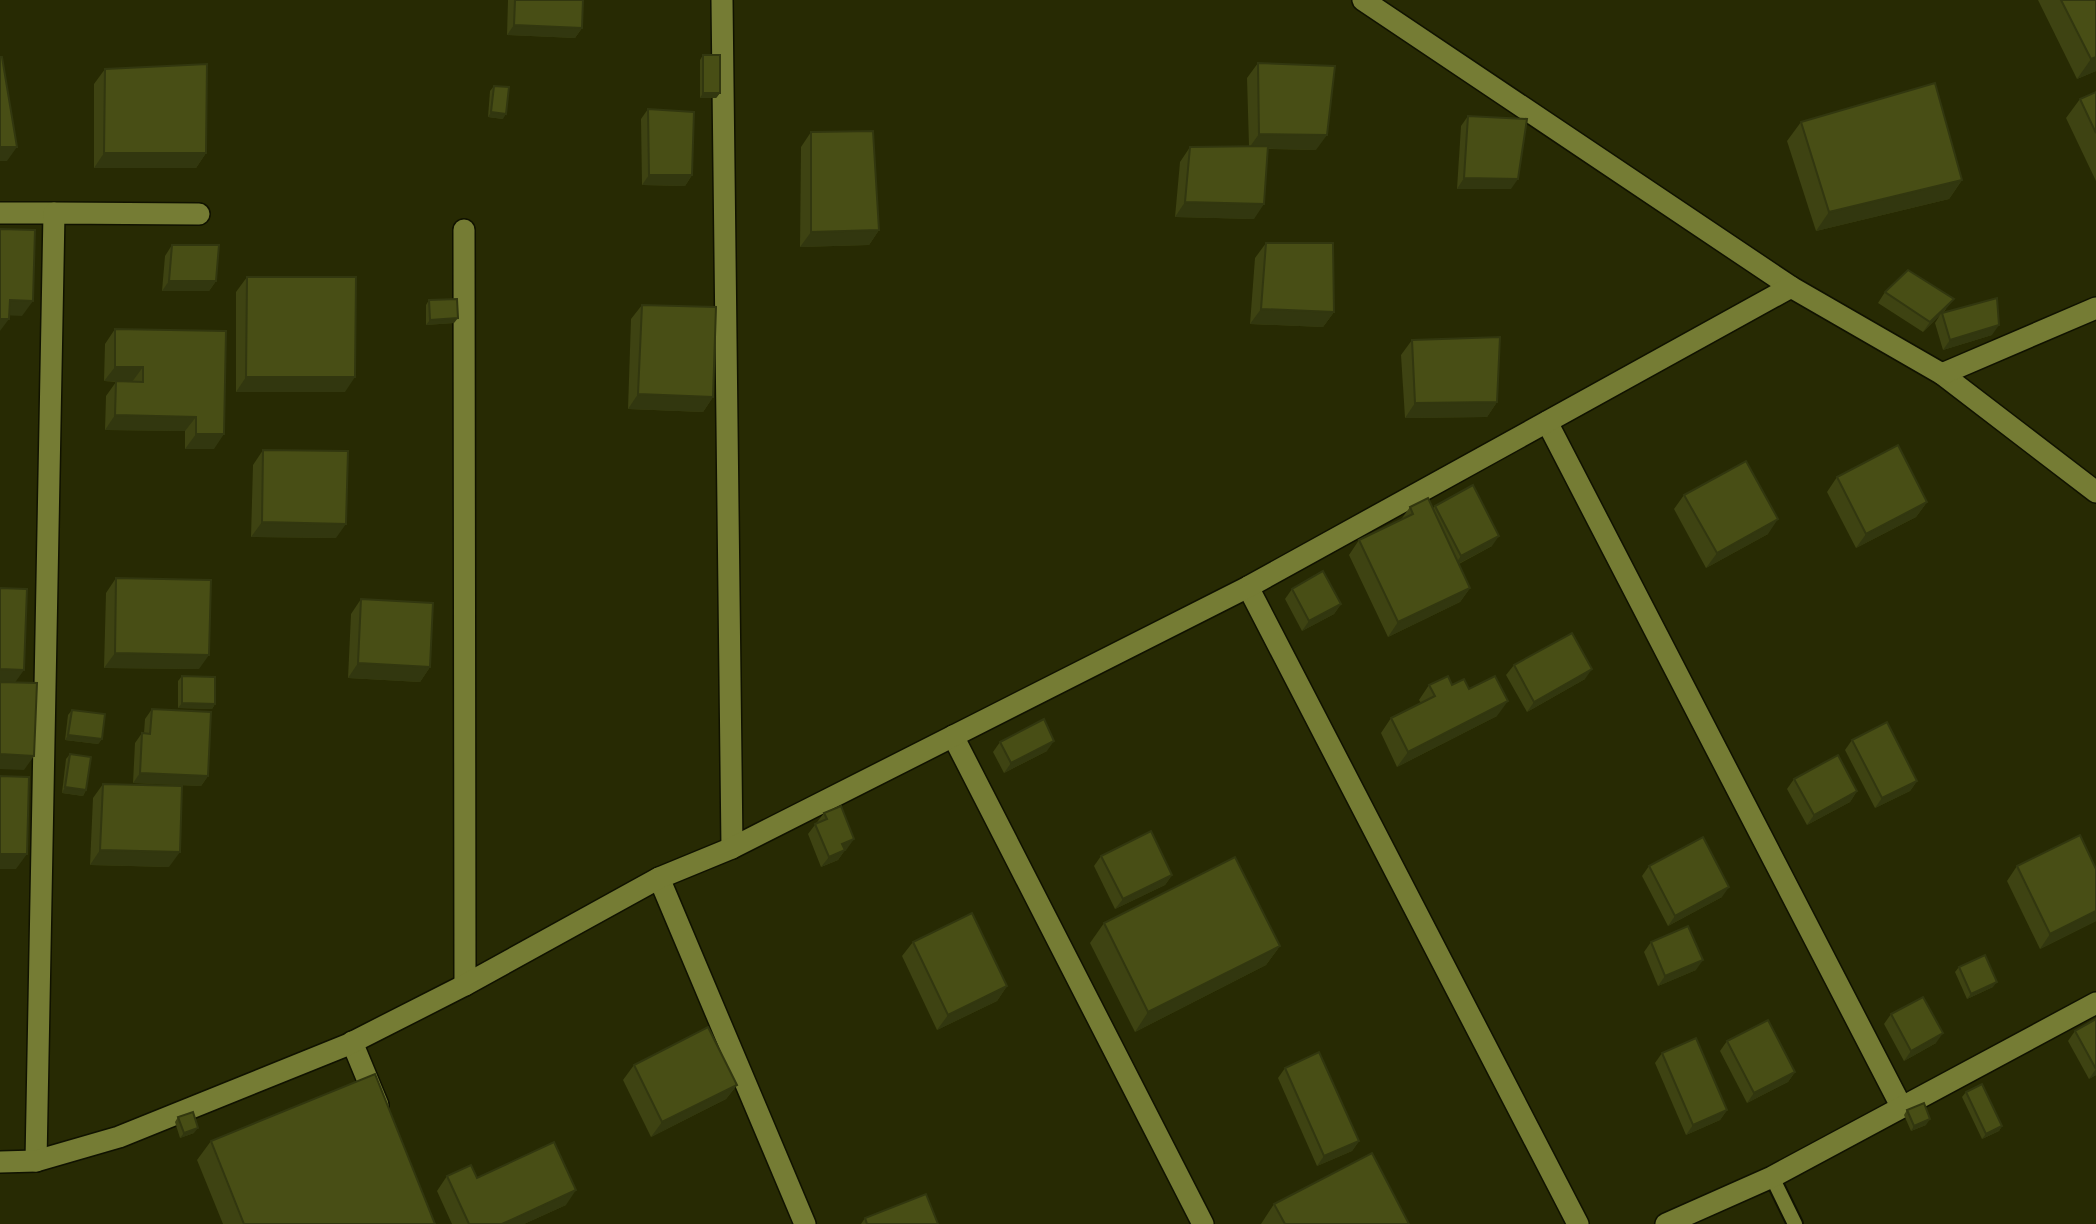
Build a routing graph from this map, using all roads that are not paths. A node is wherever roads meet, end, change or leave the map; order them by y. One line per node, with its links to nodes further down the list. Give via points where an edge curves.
1 (722, 0): 14 (street)
2 (1363, 0): 7 (street)
3 (0, 213): 4 (street)
4 (54, 213): 5 (street); 21 (street)
5 (199, 214)
6 (464, 230): 16 (street)
7 (1791, 287): 9 (street); 10 (street)
8 (2096, 308): 9 (street)
9 (1942, 374): 11 (street)
10 (1547, 422): 12 (street); 19 (street)
11 (2096, 492)
12 (1248, 587): 13 (street); 26 (street)
13 (953, 736): 14 (street); 25 (street)
14 (732, 848): 15 (street)
15 (659, 878): 16 (street); 24 (street)
16 (465, 985): 18 (street)
17 (2096, 1003): 19 (street)
18 (352, 1042): 20 (street); 21 (street, via 119,1137)
19 (1901, 1107): 23 (street)
20 (387, 1127)
21 (36, 1161): 22 (street)
22 (0, 1162)
23 (1772, 1177): 27 (street); 28 (lane)
24 (805, 1224)
25 (1203, 1224)
26 (1578, 1224)
27 (1666, 1224)
28 (1795, 1224)

